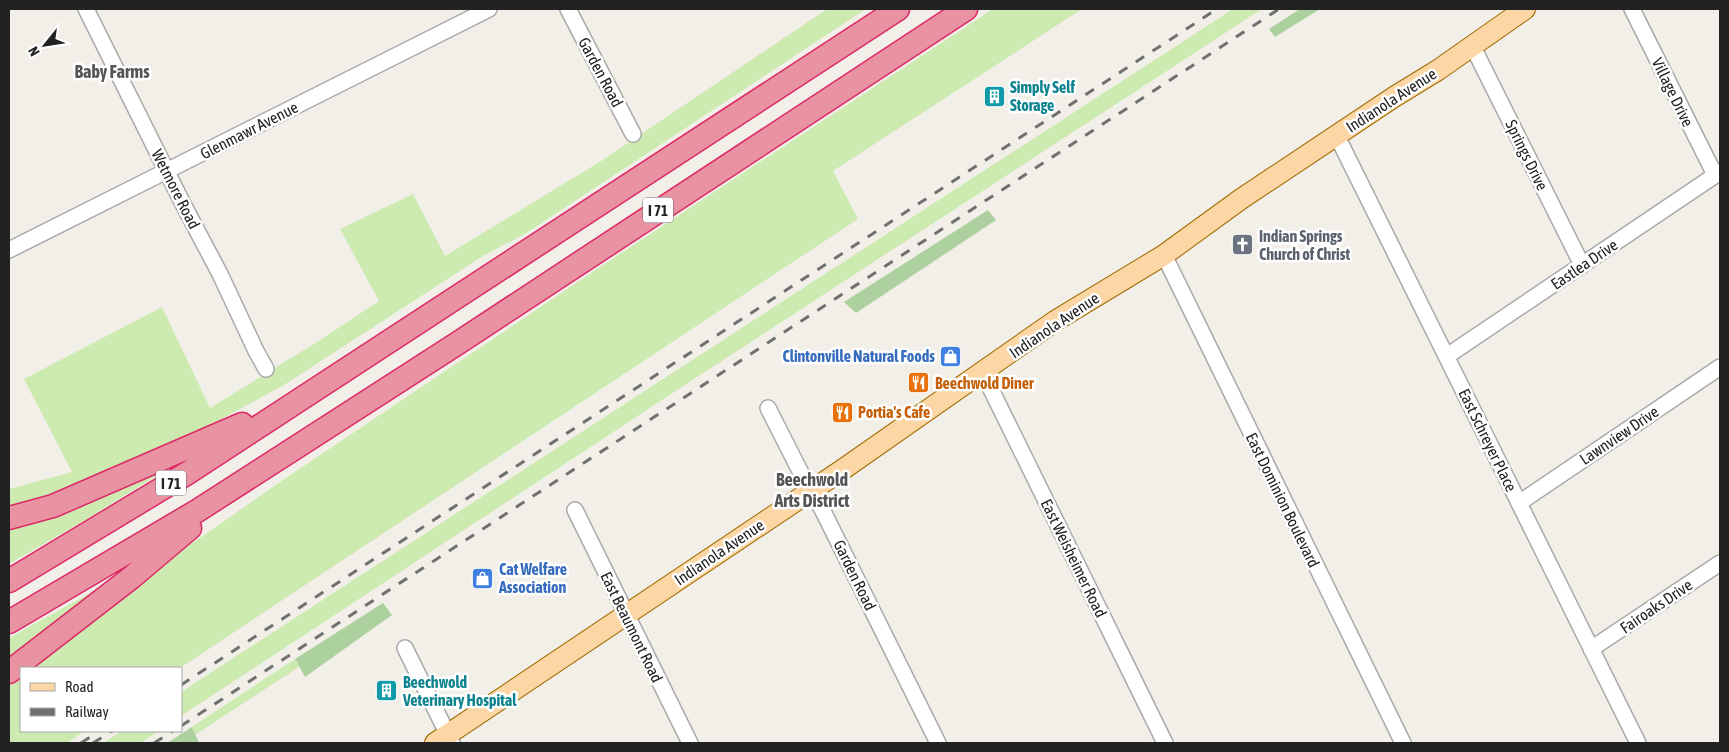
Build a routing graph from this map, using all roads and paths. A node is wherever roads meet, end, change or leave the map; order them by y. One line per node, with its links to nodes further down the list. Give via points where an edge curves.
1 (86, 9): 11 (street, Wetmore Road)
2 (489, 9): 11 (street, Glenmawr Avenue)
3 (568, 9): 9 (street, Garden Road)
4 (898, 9): 20 (highway, I 71)
5 (966, 9): 22 (highway, I 71)
6 (1525, 9): 8 (main road, Indianola Avenue)
7 (1632, 9): 12 (street, Village Drive)
8 (1472, 45): 10 (main road, Indianola Avenue); 15 (street, Springs Drive)
9 (634, 134)
10 (1337, 136): 14 (main road, Indianola Avenue, via 1241,199); 16 (street, East Schreyer Place)
11 (167, 171): 13 (street, Glenmawr Avenue); 18 (street, Wetmore Road)
12 (1718, 174): 15 (street, Eastlea Drive)
13 (9, 250)
14 (1164, 256): 19 (main road, Indianola Avenue, via 1055,321); 38 (street, East Dominion Boulevard)
15 (1582, 266): 16 (street, Eastlea Drive)
16 (1447, 356): 24 (street, East Schreyer Place)
17 (1720, 367): 24 (street, Lawnview Drive)
18 (266, 369)
19 (983, 373): 23 (main road, Indianola Avenue); 37 (street, East Weisheimer Road)
20 (330, 381): 26 (highway, via 230,430 62,502); 28 (highway, I 71, via 186,474)
21 (768, 408): 23 (street, Garden Road)
22 (246, 480): 30 (highway, I 71); 33 (highway, via 132,577)
23 (812, 490): 29 (main road, Indianola Avenue); 36 (street, Garden Road)
24 (1519, 504): 32 (street, East Schreyer Place)
25 (574, 510): 29 (street, East Beaumont Road)
26 (9, 518)
27 (1720, 563): 32 (street, Fairoaks Drive)
28 (9, 581)
29 (626, 615): 34 (main road, Indianola Avenue); 35 (street, East Beaumont Road)
30 (9, 622)
31 (405, 648): 34 (street)
32 (1591, 649): 39 (street, East Schreyer Place)
33 (9, 672)
34 (445, 740)
35 (690, 743)
36 (938, 743)
37 (1165, 743)
38 (1403, 743)
39 (1638, 743)

